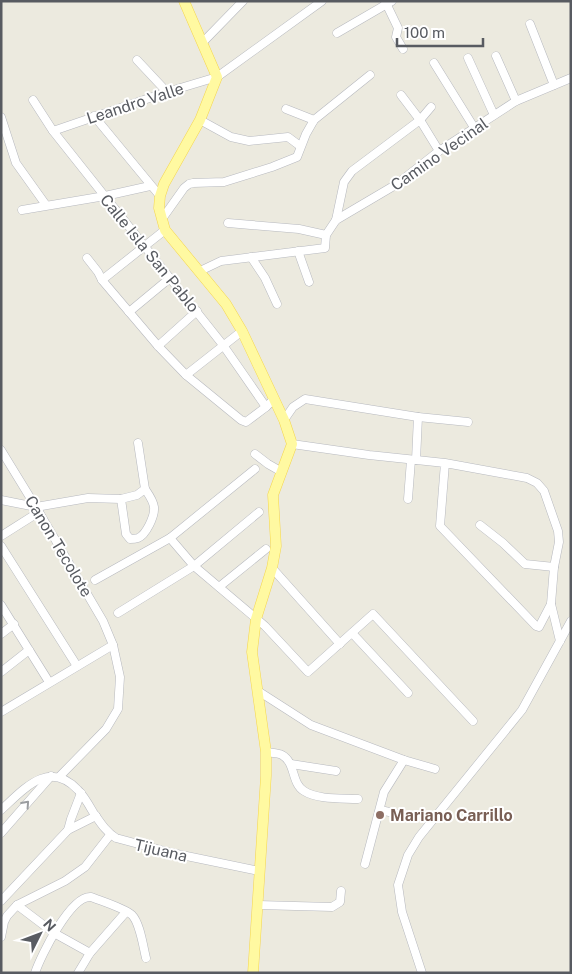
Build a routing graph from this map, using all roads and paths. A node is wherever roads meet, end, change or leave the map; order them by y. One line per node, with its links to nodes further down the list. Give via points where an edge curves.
1 (184, 1): 7 (main road)
2 (243, 1): 7 (street)
3 (322, 1): 14 (street, Leandro Valle)
4 (388, 2): 6 (street); 8 (street, via 398,28 396,37)
5 (530, 24): 16 (street)
6 (337, 33)
7 (203, 42): 14 (main road)
8 (403, 49)
9 (496, 56): 20 (street)
10 (468, 58): 24 (street)
11 (137, 60): 17 (street)
12 (434, 63): 29 (street)
13 (370, 75): 27 (street)
14 (217, 77): 17 (street, Leandro Valle); 26 (main road)
15 (571, 78): 16 (street, Camino Vecinal)
16 (554, 85): 20 (street, Camino Vecinal)
17 (167, 92): 23 (street, Leandro Valle)
18 (401, 95): 28 (street)
19 (34, 100): 30 (street, Calle Isla San Pablo)
20 (516, 101): 24 (street, Camino Vecinal)
21 (431, 107): 28 (street)
22 (286, 109): 27 (street)
23 (94, 116): 30 (street, Leandro Valle); 33 (street)
24 (494, 116): 29 (street, Camino Vecinal)
25 (1, 117): 36 (street, via 16,163)
26 (200, 120): 31 (street, via 231,137 249,141 288,137); 35 (main road)
27 (314, 120): 31 (street)
28 (420, 120): 32 (street); 39 (street, via 352,171 344,182)
29 (475, 129): 32 (street, Camino Vecinal)
30 (53, 131): 34 (street, Calle Isla San Pablo)
31 (300, 146): 38 (street, via 297,157 272,167 224,182 189,184)
32 (439, 151): 39 (street, Camino Vecinal, via 397,184)
33 (150, 186): 34 (street); 35 (street)
34 (105, 196): 36 (street); 43 (street, Calle Isla San Pablo)
35 (160, 196): 38 (main road)
36 (46, 205): 37 (street)
37 (22, 210)
38 (162, 219): 41 (main road)
39 (336, 220): 42 (street, Camino Vecinal)
40 (228, 223): 42 (street, via 299,229)
41 (166, 230): 43 (street); 47 (main road)
42 (326, 235): 44 (street, Camino Vecinal, via 325,248)
43 (144, 247): 48 (street, Calle Isla San Pablo); 49 (street)
44 (298, 251): 45 (street); 50 (street)
45 (251, 257): 47 (street, via 221,261); 51 (street)
46 (87, 258): 49 (street)
47 (200, 271): 54 (main road)
48 (170, 278): 52 (street, Calle Isla San Pablo); 53 (street)
49 (102, 280): 53 (street)
50 (309, 282)
51 (277, 304)
52 (197, 311): 55 (street, Calle Isla San Pablo); 56 (street)
53 (129, 312): 56 (street)
54 (242, 331): 55 (street); 58 (main road)
55 (223, 345): 57 (street); 58 (street, Calle Isla San Pablo)
56 (158, 346): 57 (street)
57 (186, 375): 58 (street, via 246,422)
58 (270, 403): 60 (main road)
59 (418, 417): 60 (street, via 304,399); 61 (street); 66 (street)
60 (284, 420): 63 (main road)
61 (468, 422)
62 (138, 443): 70 (street)
63 (292, 444): 66 (street); 69 (main road)
64 (1, 450): 74 (street, Canon Tecolote)
65 (255, 454): 69 (street)
66 (414, 460): 67 (street); 73 (street)
67 (445, 463): 82 (street, via 527,478 537,483 544,491 558,532); 86 (street, via 440,526 539,628)
68 (255, 469): 78 (street)
69 (282, 472): 83 (main road, via 273,495 276,546)
70 (145, 489): 71 (street, via 138,495); 71 (street, via 152,501 153,518 137,539 130,539 126,534)
71 (120, 499): 74 (street, via 88,498)
72 (1, 500): 74 (street)
73 (408, 500)
74 (38, 509): 77 (street); 96 (street, Canon Tecolote, via 103,620)
75 (259, 512): 81 (street)
76 (480, 525): 82 (street, via 525,564)
77 (1, 536)
78 (170, 538): 81 (street); 84 (street)
79 (1, 546): 98 (street)
80 (266, 549): 85 (street)
81 (194, 566): 85 (street); 88 (street)
82 (554, 567): 86 (street)
83 (272, 568): 89 (main road); 95 (street)
84 (95, 580)
85 (219, 587): 89 (street)
86 (551, 604): 94 (street)
87 (1, 605): 91 (street)
88 (118, 613)
89 (256, 619): 95 (street, via 308,672); 101 (main road, via 252,652)
90 (571, 620): 94 (street)
91 (14, 624): 93 (street); 97 (street)
92 (352, 633): 95 (street); 102 (street); 104 (street, via 373,614)
93 (1, 634)
94 (560, 641): 135 (street, via 522,710 408,855 398,885 402,912)
95 (340, 644)
96 (113, 645): 98 (street); 110 (street, Canon Tecolote, via 120,677 118,709 106,730)
97 (29, 650): 99 (street); 100 (street)
98 (77, 666): 100 (street)
99 (1, 672)
100 (49, 682): 103 (street)
101 (258, 691): 105 (main road); 106 (street, via 311,725)
102 (408, 693)
103 (1, 712)
104 (473, 721)
105 (266, 752): 107 (street, via 282,756); 121 (main road)
106 (404, 760): 108 (street); 114 (street, via 384,792)
107 (290, 764): 109 (street); 112 (street, via 302,790 314,796)
108 (435, 769)
109 (336, 771)
110 (55, 776): 111 (street, via 71,783); 113 (street, via 34,782); 118 (street, Canon Tecolote, one-way to 110)
111 (81, 793): 116 (street); 117 (street)
112 (358, 799)
113 (1, 810)
114 (380, 810): 115 (street); 120 (street)
115 (403, 815)
116 (96, 816): 117 (street); 119 (street)
117 (68, 830): 123 (street)
118 (1, 833)
119 (110, 835): 121 (street, Tijuana, via 126,842); 124 (street, via 85,867 65,882)
120 (365, 864)
121 (259, 871): 125 (main road)
122 (341, 891): 125 (street, via 340,902 332,907)
123 (1, 901)
124 (17, 905): 127 (street); 128 (street)
125 (258, 905): 134 (main road)
126 (126, 912): 128 (street, via 86,896); 130 (street); 131 (street, via 137,923)
127 (3, 922): 129 (street)
128 (54, 932): 130 (street); 132 (street)
129 (1, 937)
130 (90, 953): 133 (street)
131 (146, 958)
132 (35, 973)
133 (78, 973)
134 (253, 973)
135 (422, 973)

